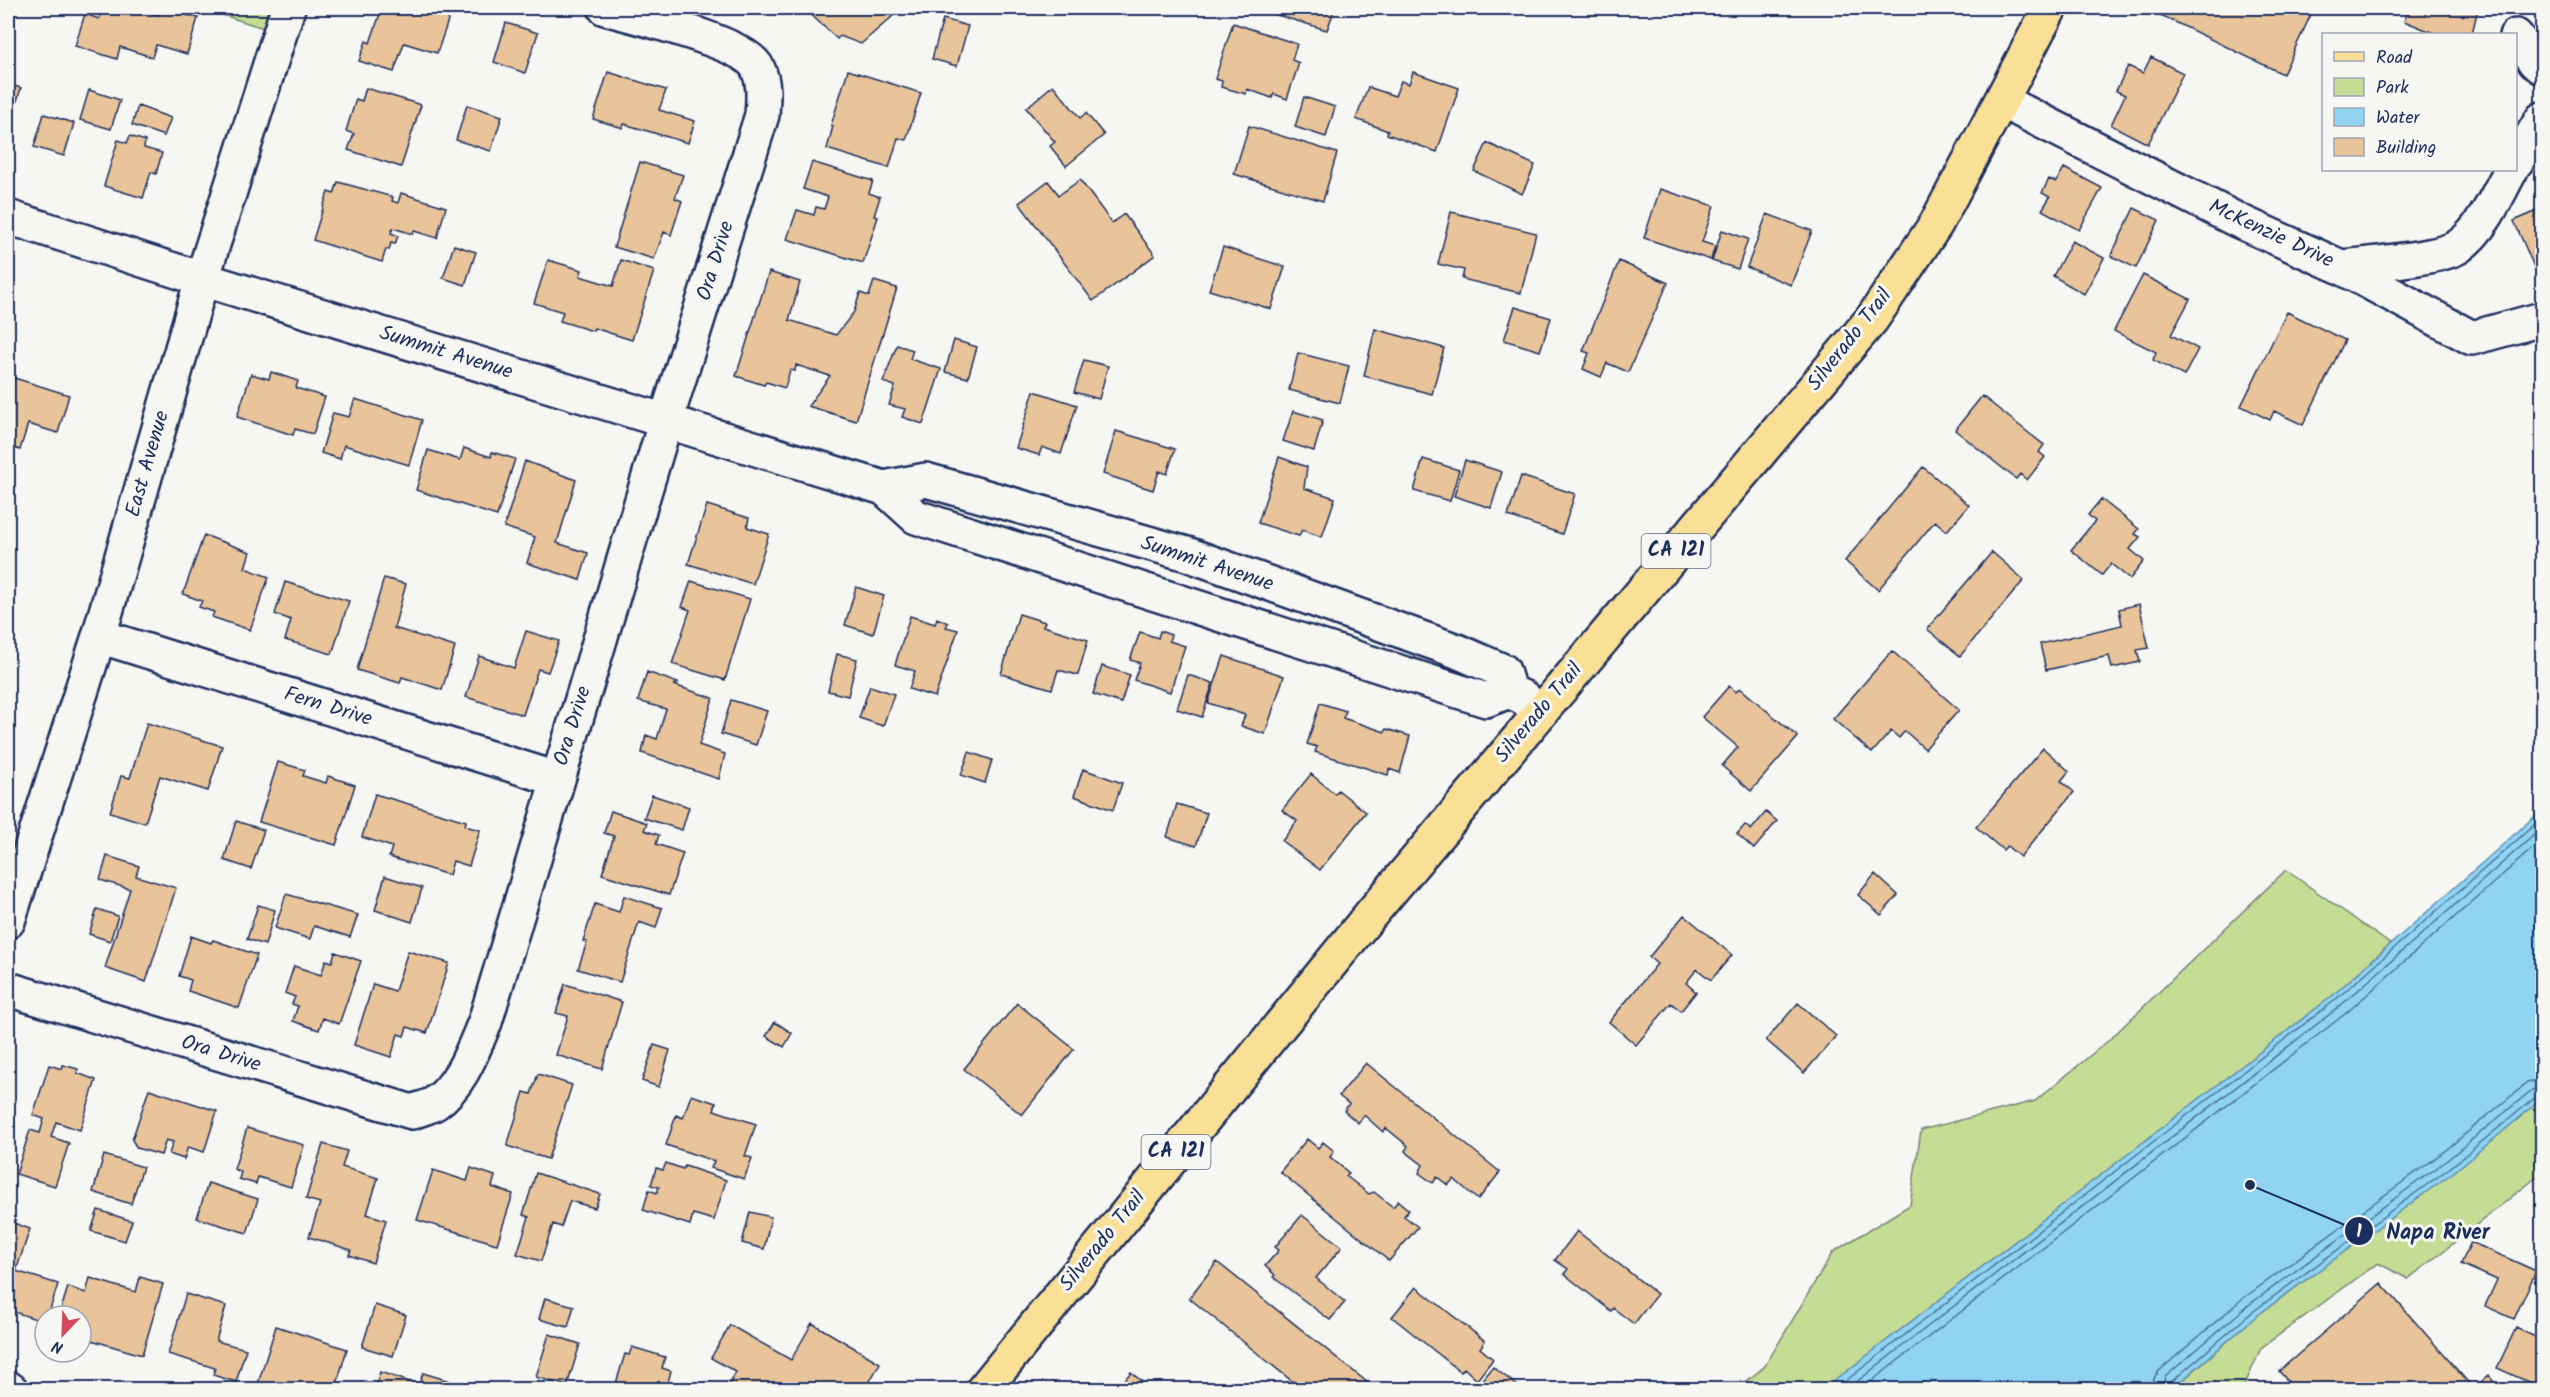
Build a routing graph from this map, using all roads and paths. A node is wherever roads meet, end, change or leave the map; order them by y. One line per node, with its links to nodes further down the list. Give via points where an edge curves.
1 (288, 8): 14 (street, East Avenue)
2 (605, 8): 16 (street, Ora Drive, via 715,40 744,55 758,68 764,92 762,115)
3 (2050, 8): 8 (main road, Silverado Trail / CA 121)
4 (2517, 8): 5 (street, via 2510,28)
5 (2514, 33)
6 (2517, 38): 7 (street)
7 (2542, 67)
8 (2002, 101): 13 (street, McKenzie Drive, via 2239,221); 20 (main road, Silverado Trail / CA 121, via 1936,224 1872,319)
9 (2542, 119): 10 (street)
10 (2517, 160)
11 (2510, 171): 13 (street, via 2484,218 2458,246 2425,257)
12 (8, 217): 14 (street, Summit Avenue)
13 (2342, 267): 15 (street, McKenzie Drive, via 2472,339)
14 (202, 279): 16 (street, Summit Avenue); 18 (street, East Avenue)
15 (2542, 319)
16 (666, 420): 17 (street, Summit Avenue); 21 (street, Ora Drive)
17 (884, 488): 19 (street, Summit Avenue, via 916,517 1486,700); 19 (street, Summit Avenue, via 926,480 1187,554 1457,651 1503,671)
18 (99, 636): 21 (street, Fern Drive); 22 (street, East Avenue)
19 (1509, 691): 20 (street, Summit Avenue)
20 (1539, 712): 25 (main road, Silverado Trail / CA 121)
21 (557, 779): 24 (street, Ora Drive, via 485,1022 471,1055 454,1083 434,1103 412,1112)
22 (14, 879): 23 (street, East Avenue)
23 (8, 921)
24 (8, 989)
25 (983, 1389)

